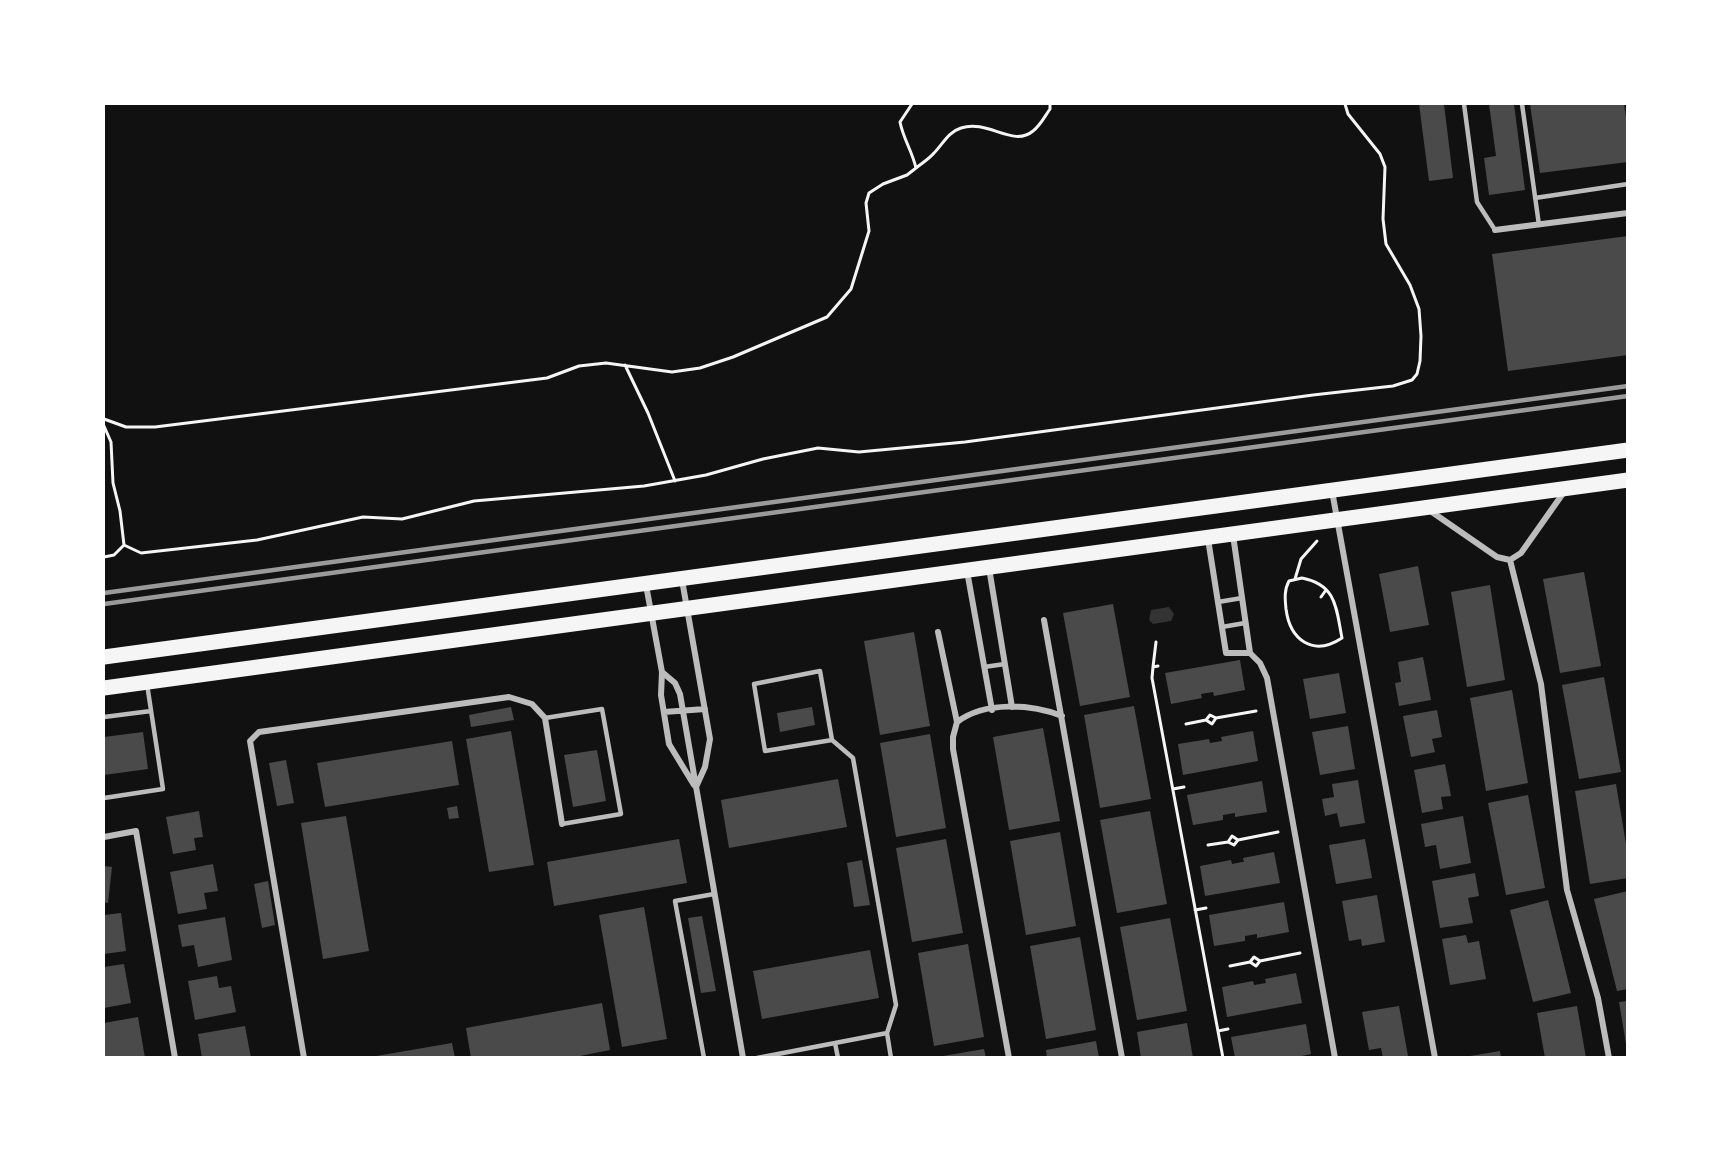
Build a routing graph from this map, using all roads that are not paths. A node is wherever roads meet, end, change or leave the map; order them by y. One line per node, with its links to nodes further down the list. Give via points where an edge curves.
1 (1464, 104): 7 (lane, via 1478,202)
2 (1522, 104): 4 (lane)
3 (1628, 184): 4 (lane)
4 (1535, 198): 6 (lane)
5 (1628, 213): 6 (street)
6 (1539, 225): 7 (street)
7 (1495, 230)
8 (1628, 450): 11 (main road)
9 (1628, 480): 10 (main road)
10 (1566, 489): 12 (main road); 16 (street, via 1521,553)
11 (1332, 490): 13 (street); 19 (main road)
12 (1426, 508): 13 (main road); 16 (street, via 1497,558)
13 (1337, 520): 14 (main road); 64 (street)
14 (1233, 535): 15 (main road); 21 (street)
15 (1208, 538): 17 (main road); 22 (street)
16 (1510, 560): 65 (street, via 1541,684 1567,890 1598,998)
17 (988, 567): 18 (main road); 31 (street)
18 (967, 570): 23 (main road); 32 (street)
19 (682, 578): 20 (main road); 23 (street)
20 (646, 583): 24 (street); 30 (main road)
21 (1242, 598): 22 (lane); 26 (street)
22 (1218, 602): 27 (street)
23 (687, 608): 24 (main road); 37 (street)
24 (650, 613): 33 (street); 34 (main road)
25 (1044, 620): 42 (street)
26 (1245, 623): 27 (lane); 29 (street)
27 (1222, 627): 29 (street, via 1226,653)
28 (938, 632): 45 (street)
29 (1250, 653): 63 (street, via 1267,678)
30 (104, 657)
31 (1005, 664): 32 (lane); 36 (street)
32 (984, 667): 38 (street)
33 (662, 672): 40 (street, via 675,683); 41 (street)
34 (147, 682): 35 (main road); 39 (lane)
35 (104, 688)
36 (1012, 707): 38 (street); 42 (street, via 1035,708)
37 (705, 709): 40 (street); 47 (street, via 710,739)
38 (992, 710): 45 (street, via 967,715)
39 (151, 711): 43 (lane); 48 (lane, via 163,789)
40 (683, 711): 41 (street); 47 (street)
41 (664, 712): 47 (street, via 669,744)
42 (1062, 716): 62 (street)
43 (104, 717)
44 (545, 718): 49 (street); 49 (lane, via 602,709 621,814); 55 (street, via 532,704 509,697 259,732 250,741)
45 (957, 723): 61 (street, via 953,749)
46 (832, 740): 46 (lane, via 820,671 754,684 765,752); 52 (lane, via 853,758 896,1005)
47 (696, 788): 51 (street)
48 (104, 798)
49 (562, 824)
50 (104, 837): 54 (street, via 136,831)
51 (714, 894): 56 (lane, via 675,901); 57 (street)
52 (887, 1033): 53 (lane); 60 (lane)
53 (835, 1043): 58 (lane); 59 (lane)
54 (174, 1058)
55 (304, 1058)
56 (704, 1058)
57 (743, 1058)
58 (757, 1058)
59 (838, 1058)
60 (891, 1058)
61 (1009, 1058)
62 (1122, 1058)
63 (1335, 1058)
64 (1435, 1058)
65 (1609, 1058)

